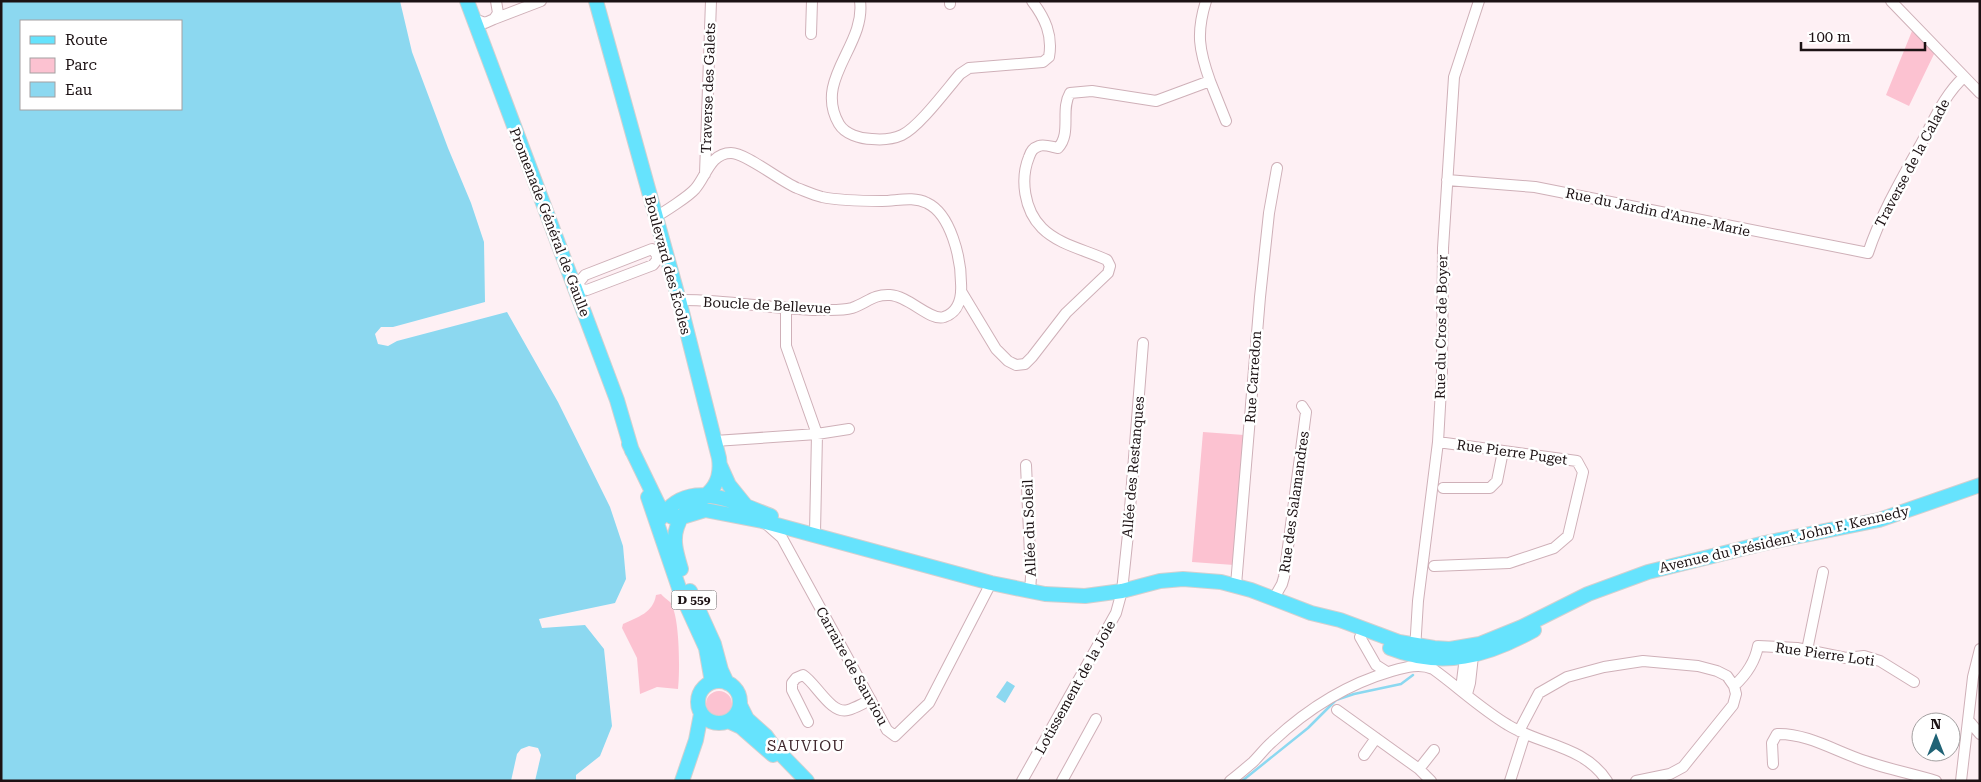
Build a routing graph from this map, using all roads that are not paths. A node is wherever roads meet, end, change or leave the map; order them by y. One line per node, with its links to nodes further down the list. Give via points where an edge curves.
1 (467, 1): 12 (main road, Promenade Général de Gaulle)
2 (496, 1): 13 (street, via 498,13)
3 (541, 1): 13 (street)
4 (596, 1): 22 (main road, Boulevard des Écoles)
5 (711, 1): 20 (street, Traverse des Galets)
6 (812, 1): 14 (street)
7 (860, 1): 8 (street, via 858,27 833,82 832,113 841,129 856,137 870,139 902,135 969,68 1043,62 1049,57 1050,38 1045,20)
8 (1032, 1)
9 (1206, 1): 16 (street, via 1199,44)
10 (1479, 1): 21 (street, Rue du Cros de Boyer, via 1454,77)
11 (1891, 1): 15 (street)
12 (474, 19): 13 (street, via 485,23); 25 (main road, Promenade Général de Gaulle)
13 (494, 19)
14 (811, 34)
15 (1964, 77): 17 (street); 24 (street, Traverse de la Calade, via 1949,93 1914,156 1884,213)
16 (1210, 82): 18 (street); 26 (street, via 1156,101 1092,91 1070,93 1065,101 1063,142 1058,148 1040,145 1032,150 1023,177 1026,196 1040,226 1049,234 1107,260 1110,266 1108,273 1066,313 1025,364 1016,365 1008,361 996,349)
17 (1980, 94)
18 (1226, 121)
19 (1276, 168): 50 (street, Rue Carredon, via 1260,297)
20 (704, 175): 22 (street, Boucle de Bellevue, via 695,190); 26 (street, Boucle de Bellevue, via 714,160 731,153 821,197 927,202 946,224 955,243 960,260)
21 (1447, 180): 24 (street, Rue du Jardin d'Anne-Marie, via 1535,187); 34 (street, Rue du Cros de Boyer)
22 (655, 217): 23 (main road, Boulevard des Écoles)
23 (661, 253): 25 (street, via 652,249 585,275); 25 (street, via 653,265 587,290); 27 (main road, Boulevard des Écoles)
24 (1868, 254)
25 (575, 287): 43 (main road, Promenade Général de Gaulle, via 617,400 629,444 658,504)
26 (961, 291): 28 (street, Boucle de Bellevue, via 954,311 942,318 935,318 908,300 892,295 875,296 851,308)
27 (678, 300): 28 (street, Boucle de Bellevue); 33 (main road, Boulevard des Écoles)
28 (786, 307): 32 (street, via 786,346)
29 (1143, 343): 51 (street, Allée des Restanques)
30 (1302, 406): 53 (street, Rue des Salamandres, via 1306,412 1282,584 1285,591)
31 (849, 429): 32 (street)
32 (817, 434): 33 (street); 45 (street)
33 (715, 441): 37 (main road, Boulevard des Écoles)
34 (1438, 442): 35 (street, Rue Pierre Puget); 58 (street, Rue du Cros de Boyer)
35 (1503, 451): 39 (street, via 1497,481 1490,488); 47 (street, Rue Pierre Puget, via 1577,461 1583,472 1568,536 1554,548 1509,563)
36 (1026, 464): 52 (street, Allée du Soleil)
37 (720, 465): 40 (main road); 41 (main road, Boulevard des Écoles, via 729,485)
38 (1980, 487): 59 (main road, Avenue du Président John F. Kennedy, via 1879,520 1765,543 1648,572 1604,589 1508,644)
39 (1443, 488)
40 (708, 494): 41 (main road, Avenue du Président John F. Kennedy); 42 (main road); 43 (main road, via 686,498)
41 (746, 507): 45 (main road, Avenue du Président John F. Kennedy)
42 (682, 517): 43 (main road); 44 (main road, Avenue du Président John F. Kennedy, via 706,510 762,521); 63 (main road, D 559, via 676,528 677,555)
43 (660, 518): 61 (main road, D 559, via 680,591 706,648)
44 (787, 533): 46 (main road, Avenue du Président John F. Kennedy); 66 (street, Carraire de Sauviou)
45 (815, 533): 46 (main road, Avenue du Président John F. Kennedy)
46 (830, 539): 49 (main road, Avenue du Président John F. Kennedy)
47 (1434, 566)
48 (1824, 572): 57 (street)
49 (991, 583): 52 (main road, Avenue du Président John F. Kennedy); 66 (street, Carraire de Sauviou, via 929,702 894,736 886,730)
50 (1236, 585): 51 (main road, Avenue du Président John F. Kennedy, via 1183,579); 53 (main road, Avenue du Président John F. Kennedy)
51 (1122, 590): 52 (main road, Avenue du Président John F. Kennedy, via 1085,596); 84 (street, Lotissement de la Joie, via 1116,612)
52 (1030, 592)
53 (1279, 600): 54 (main road, Avenue du Président John F. Kennedy)
54 (1311, 613): 55 (main road, Avenue du Président John F. Kennedy); 58 (main road, Avenue du Président John F. Kennedy, via 1340,620)
55 (1360, 637): 58 (main road, Avenue du Président John F. Kennedy); 60 (street, via 1376,665)
56 (1980, 649): 71 (street)
57 (1807, 650): 62 (street, Rue Pierre Loti, via 1846,658 1864,656 1880,661); 64 (street, Rue Pierre Loti, via 1758,646 1745,676)
58 (1415, 651): 59 (main road, Avenue du Président John F. Kennedy, via 1450,649); 59 (main road, Avenue du Président John F. Kennedy, via 1442,658)
59 (1472, 652): 65 (street)
60 (1387, 672): 65 (street, via 1416,665 1428,666); 86 (street, via 1348,687 1298,719)
61 (712, 682): 63 (main road); 69 (main road, via 700,693 698,705)
62 (1914, 682)
63 (727, 683): 67 (main road, via 735,689)
64 (1734, 686): 74 (street, via 1727,676 1698,666 1643,661 1604,666 1567,678 1539,693); 90 (street, via 1733,705 1683,767 1670,774)
65 (1464, 692): 74 (street, via 1500,720)
66 (870, 700): 73 (street, via 847,711 839,710 803,675 792,683 792,690)
67 (740, 705): 72 (main road, via 734,716); 83 (main road, via 747,719)
68 (1337, 710): 76 (street)
69 (701, 714): 72 (main road, via 709,721); 81 (main road)
70 (1096, 719): 85 (street)
71 (1968, 721): 75 (street); 92 (street)
72 (723, 722): 81 (main road, via 709,733); 82 (main road, via 749,733)
73 (808, 722)
74 (1522, 732): 88 (street); 89 (street, via 1579,754)
75 (1980, 734)
76 (1376, 738): 78 (street); 80 (street)
77 (1434, 750): 80 (street)
78 (1364, 755)
79 (1773, 764): 91 (street, via 1772,742 1777,734 1786,734)
80 (1419, 769): 87 (street)
81 (683, 781)
82 (800, 781)
83 (807, 781)
84 (1022, 781)
85 (1062, 781)
86 (1230, 781)
87 (1431, 781)
88 (1510, 781)
89 (1607, 781)
90 (1636, 781)
91 (1936, 781)
92 (1961, 781)

